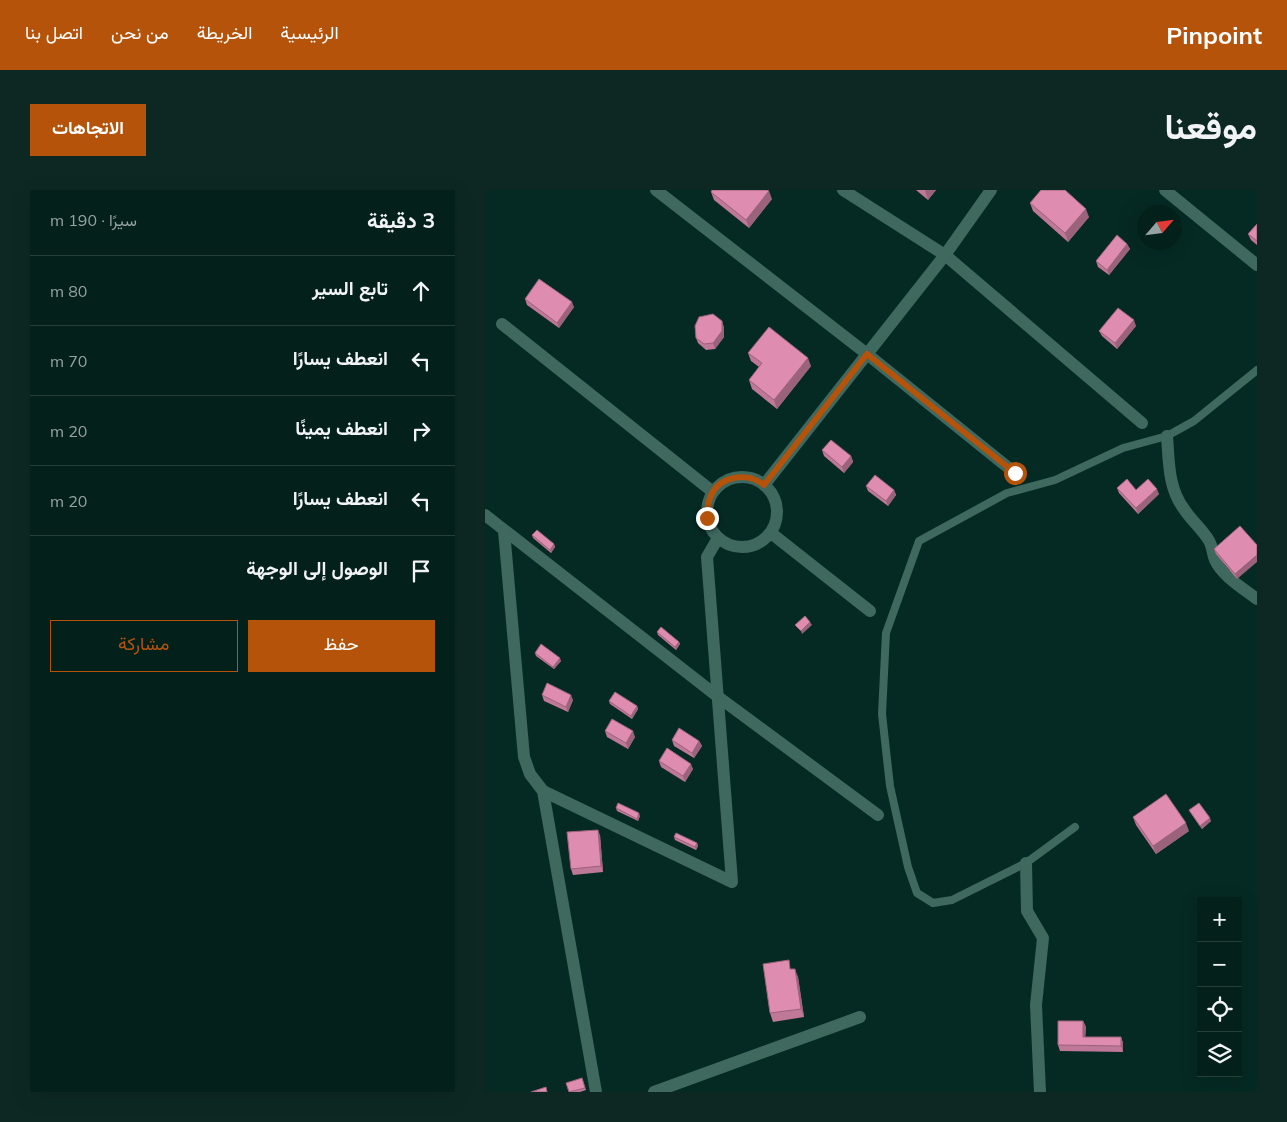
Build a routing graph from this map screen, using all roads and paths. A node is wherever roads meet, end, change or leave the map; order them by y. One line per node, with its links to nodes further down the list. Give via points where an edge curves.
1 (656, 190): 8 (street)
2 (843, 190): 5 (street)
3 (991, 190): 5 (street)
4 (1165, 190): 6 (street)
5 (945, 255): 8 (street); 10 (street)
6 (1257, 265)
7 (502, 324): 14 (street)
8 (867, 354): 12 (street); 13 (street)
9 (1257, 370): 11 (lane, via 1194,421)
10 (1142, 423)
11 (1167, 436): 19 (street, via 1171,480 1179,502 1207,537 1219,566); 25 (lane, via 1123,448 1055,480 1007,492 919,541 886,633 882,714 890,786 908,867 917,892 933,903 952,900)
12 (1015, 473)
13 (764, 485): 14 (street, via 759,480 736,477 726,480); 17 (street, via 774,498 777,510)
14 (713, 492): 18 (street, via 707,518)
15 (485, 515): 16 (street)
16 (504, 531): 21 (street); 22 (street, via 524,757 530,774)
17 (771, 533): 18 (street, via 751,546 728,544); 20 (street)
18 (718, 538): 21 (street, via 707,557)
19 (1257, 599)
20 (870, 611)
21 (717, 696): 22 (street, via 732,882); 23 (street)
22 (543, 790): 27 (street)
23 (879, 815)
24 (1075, 827): 25 (lane)
25 (1026, 863): 29 (street, via 1027,911 1043,938 1036,1005)
26 (859, 1017): 28 (street)
27 (596, 1092)
28 (654, 1092)
29 (1040, 1092)

